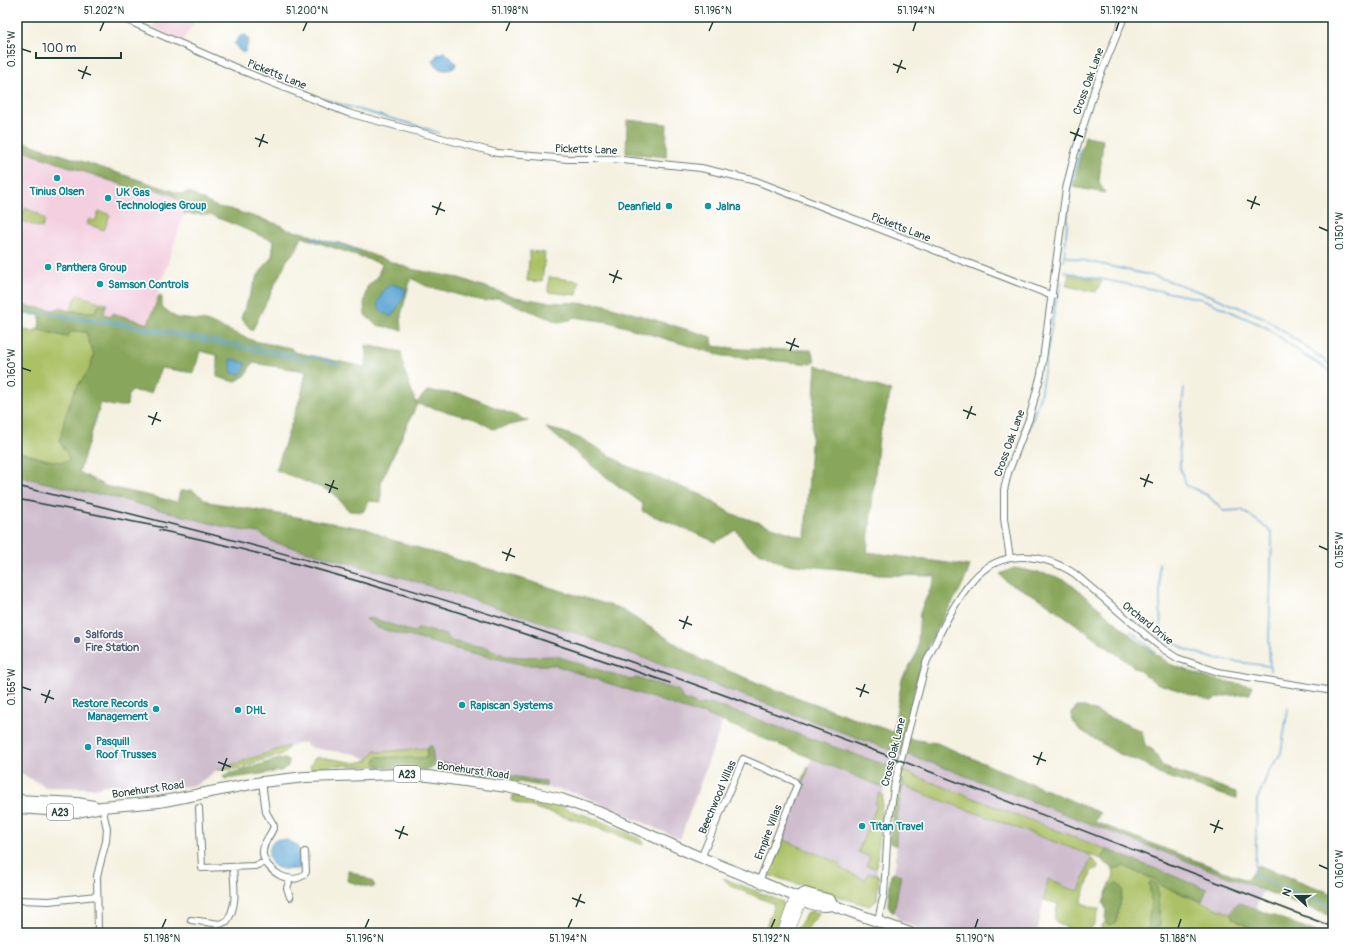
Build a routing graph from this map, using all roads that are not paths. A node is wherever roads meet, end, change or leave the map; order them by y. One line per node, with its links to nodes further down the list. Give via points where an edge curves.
1 (120, 17): 3 (street, Picketts Lane, via 243,71 348,113 497,153 568,159 612,159 701,168 756,181)
2 (1124, 17): 3 (street, Cross Oak Lane, via 1095,88 1074,156 1066,189)
3 (1053, 296): 4 (street, Cross Oak Lane, via 1036,397 1004,490 1004,519)
4 (1010, 558): 5 (street, Orchard Drive, via 1034,557 1062,566 1177,658 1218,672); 23 (street, Cross Oak Lane, via 991,566 974,579 926,662 894,789 888,827 884,894)
5 (1333, 691)
6 (262, 782): 9 (main road, Bonehurst Road / A23, via 159,802); 13 (main road, Bonehurst Road / A23, via 305,777 399,774 507,787 561,799 601,813); 14 (street, via 266,812 274,826 263,848)
7 (795, 789): 13 (street, Beechwood Villas, via 797,784 794,781 743,759); 17 (street, Empire Villas)
8 (17, 800): 9 (main road, Bonehurst Road / A23)
9 (102, 807): 10 (main road, Bonehurst Road / A23, via 77,812); 18 (street, via 107,829 98,874)
10 (17, 808)
11 (199, 808): 15 (street, via 202,868)
12 (306, 852): 16 (street, via 306,872)
13 (701, 858): 17 (main road, Bonehurst Road / A23)
14 (265, 862): 15 (street, via 255,866); 16 (street, via 276,873)
15 (233, 867): 22 (street, via 235,898 227,922 220,924)
16 (290, 879): 19 (street, via 287,888)
17 (759, 882): 20 (main road, Bonehurst Road / A23)
18 (97, 896): 21 (street, via 49,901); 24 (street)
19 (290, 897)
20 (797, 897): 23 (main road, Bonehurst Road / A23, via 811,904 832,905); 25 (street); 26 (street, via 801,903)
21 (17, 900)
22 (191, 920)
23 (878, 920): 27 (main road, Bonehurst Road / A23)
24 (98, 933)
25 (782, 933)
26 (789, 933)
27 (910, 933)

